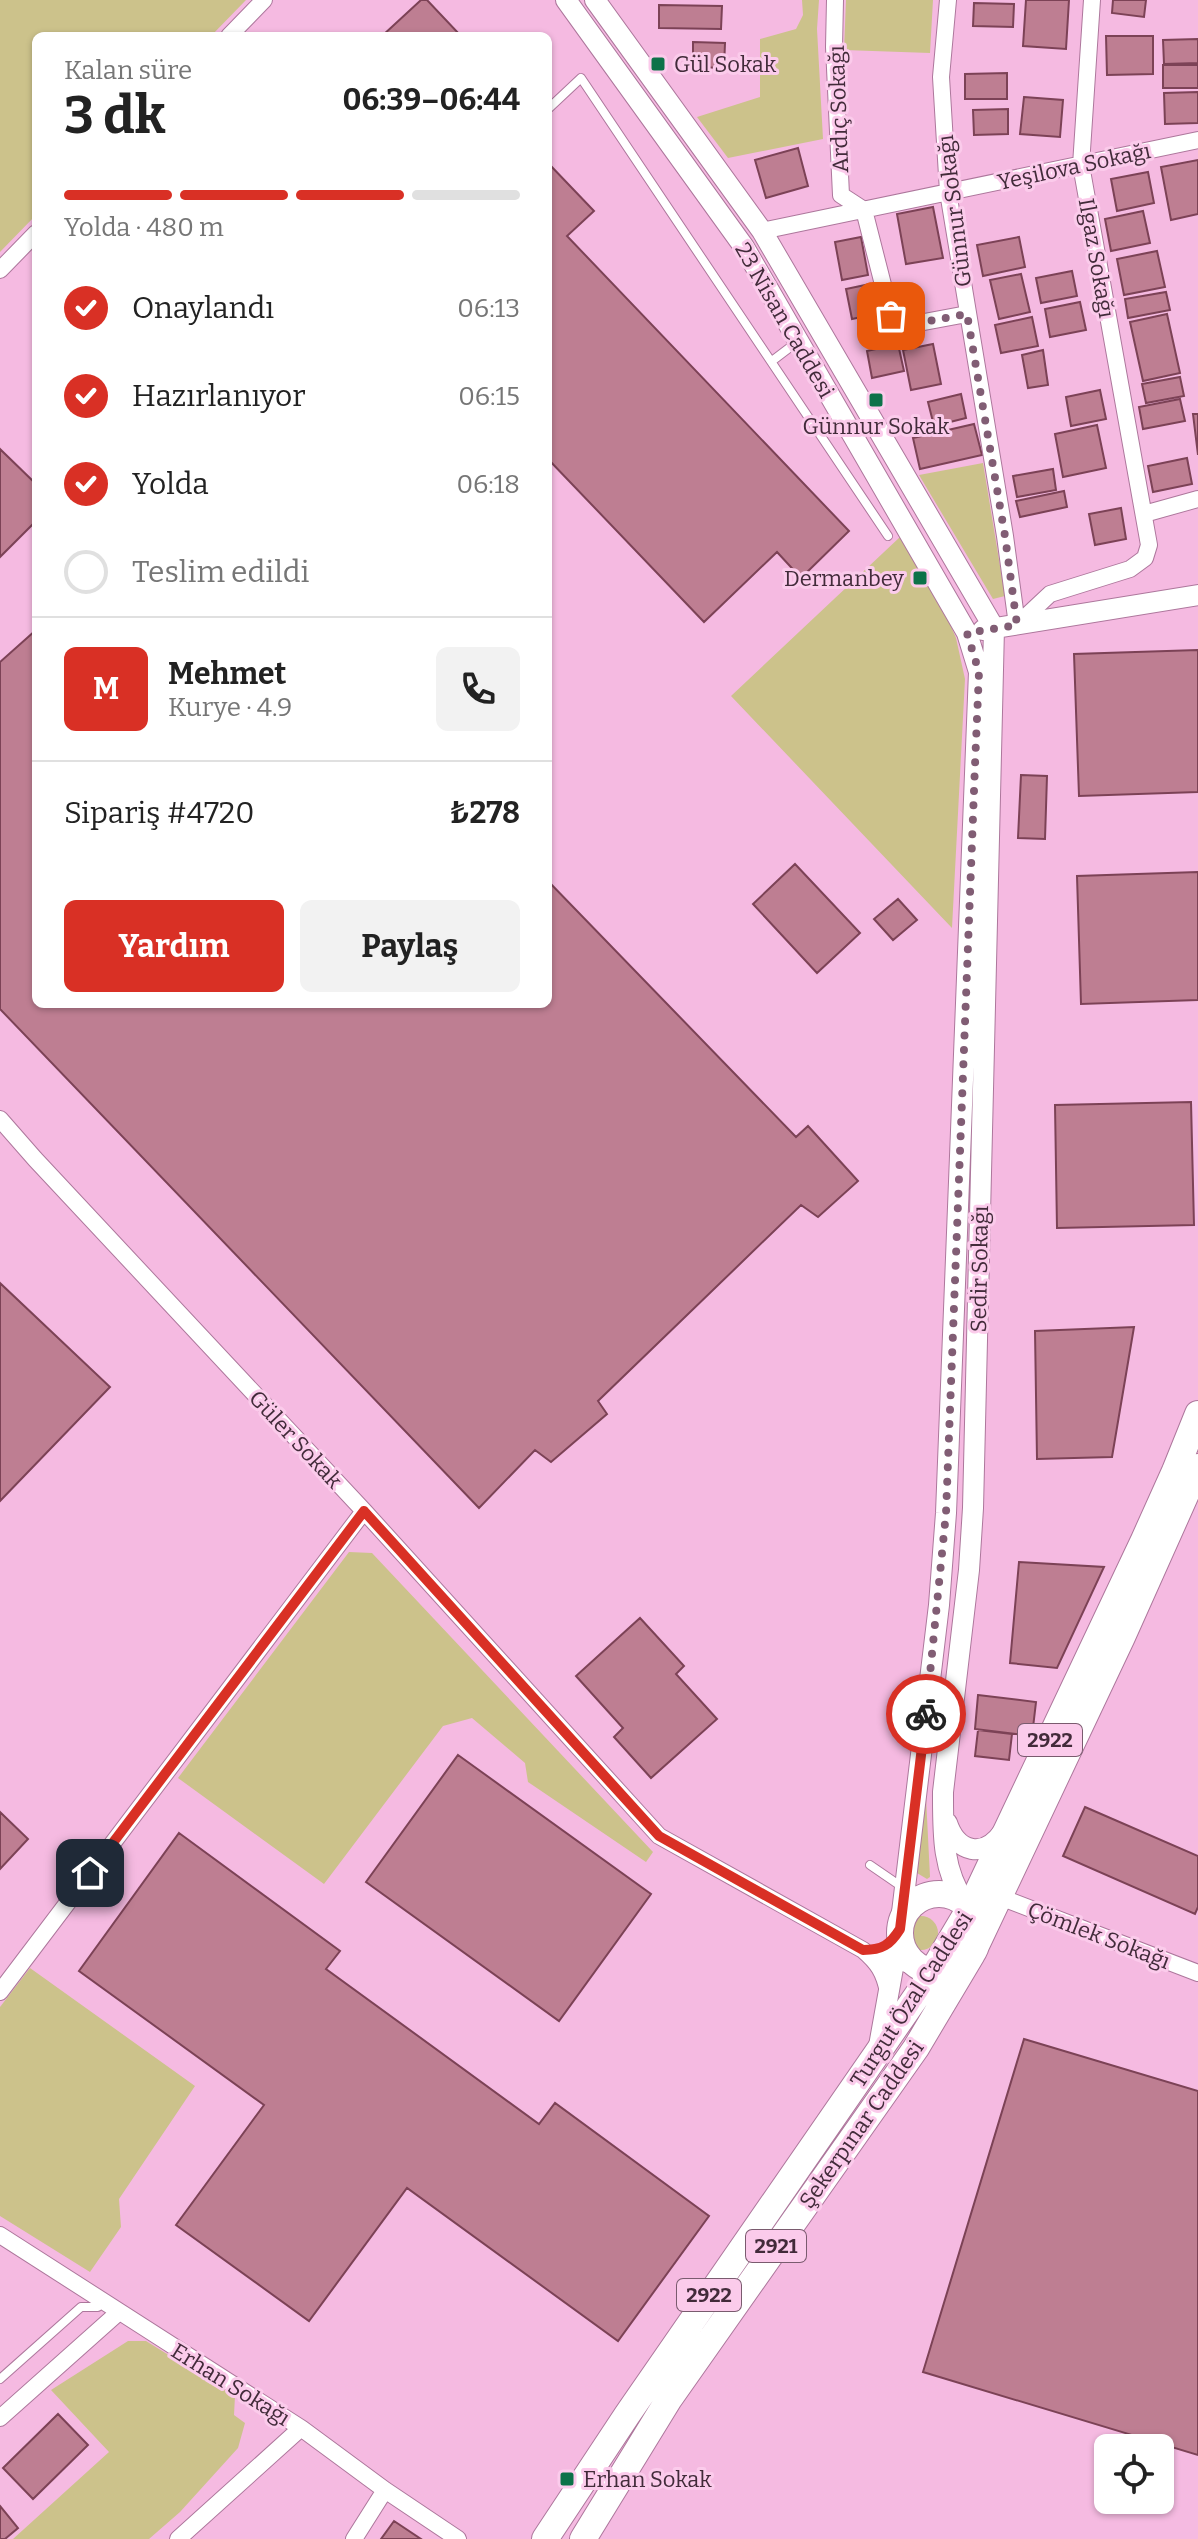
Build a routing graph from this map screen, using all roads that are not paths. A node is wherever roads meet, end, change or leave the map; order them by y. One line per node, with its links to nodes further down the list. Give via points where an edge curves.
1 (264, 0): 7 (street)
2 (566, 0): 17 (street, 23 Nisan Caddesi, via 744,247)
3 (595, 0): 13 (street, 23 Nisan Caddesi)
4 (835, 0): 12 (street, Ardıç Sokağı, via 841,195)
5 (948, 0): 11 (street, Günnur Sokağı, via 941,77)
6 (1092, 0): 10 (street, Ilgaz Sokağı)
7 (233, 32)
8 (552, 105): 18 (lane, via 581,78)
9 (1198, 140): 10 (street, Yeşilova Sokağı)
10 (1081, 165): 11 (street, Yeşilova Sokağı); 20 (street, Ilgaz Sokağı)
11 (948, 192): 12 (street, Yeşilova Sokağı); 16 (street, Günnur Sokağı)
12 (864, 210): 13 (street, Yeşilova Sokağı); 16 (street, Ardıç Sokağı, via 891,316 908,325)
13 (762, 231): 24 (street, 23 Nisan Caddesi)
14 (32, 237): 15 (street)
15 (0, 270)
16 (967, 314): 23 (street, Günnur Sokağı)
17 (798, 341): 18 (lane); 25 (street, 23 Nisan Caddesi)
18 (772, 361): 21 (lane)
19 (1198, 499): 20 (street)
20 (1144, 514): 23 (street, Ilgaz Sokağı, via 1149,545 1145,558 1130,569 1050,594)
21 (888, 536)
22 (1198, 595): 23 (street)
23 (1017, 625): 24 (street)
24 (994, 628): 25 (street); 30 (street, Sedir Sokağı, via 973,1508)
25 (967, 633): 34 (street, 23 Nisan Caddesi, via 979,672 947,1497)
26 (0, 1119): 29 (street, Güler Sokak)
27 (1198, 1414): 31 (main road, Turgut Özal Caddesi / 2922)
28 (1198, 1467): 33 (main road, Şekerpınar Caddesi / 2921, via 1122,1637)
29 (364, 1511): 37 (street, Güler Sokak, via 659,1836); 42 (street)
30 (943, 1792): 31 (street, via 952,1836 967,1849 998,1839); 35 (street, Sedir Sokağı, via 948,1873)
31 (1016, 1812): 33 (main road, Turgut Özal Caddesi / 2922)
32 (870, 1865): 34 (lane)
33 (992, 1888): 35 (main road, Turgut Özal Caddesi / 2922); 38 (main road, Şekerpınar Caddesi / 2921); 41 (street, Çömlek Sokağı)
34 (905, 1889): 35 (lane); 36 (street, 23 Nisan Caddesi)
35 (956, 1899): 36 (main road, via 926,1896 908,1908); 38 (main road, via 976,1919 979,1931); 40 (main road, Turgut Özal Caddesi / 2922)
36 (900, 1929): 37 (street, via 892,1943); 39 (street, 23 Nisan Caddesi); 40 (main road, via 906,1954)
37 (863, 1950): 39 (street); 43 (street, via 884,1974)
38 (972, 1954): 40 (main road, via 947,1972); 56 (main road, Şekerpınar Caddesi / 2921, via 916,2048 669,2399)
39 (894, 1960): 40 (street); 43 (street, 23 Nisan Caddesi)
40 (929, 1971): 44 (main road, Turgut Özal Caddesi / 2922)
41 (1198, 1973)
42 (0, 1992)
43 (888, 1996): 44 (street, 23 Nisan Caddesi)
44 (877, 2054): 55 (main road, Turgut Özal Caddesi / 2922)
45 (0, 2235): 46 (street, Erhan Sokağı)
46 (101, 2300): 47 (street, Erhan Sokağı); 48 (lane, via 98,2307 81,2307)
47 (119, 2312): 49 (street); 50 (street, Erhan Sokağı)
48 (0, 2379)
49 (0, 2418)
50 (301, 2428): 51 (street, Erhan Sokağı); 52 (street)
51 (385, 2490): 53 (street); 54 (street, Erhan Sokağı)
52 (178, 2539)
53 (354, 2539)
54 (458, 2539)
55 (545, 2539)
56 (583, 2539)

